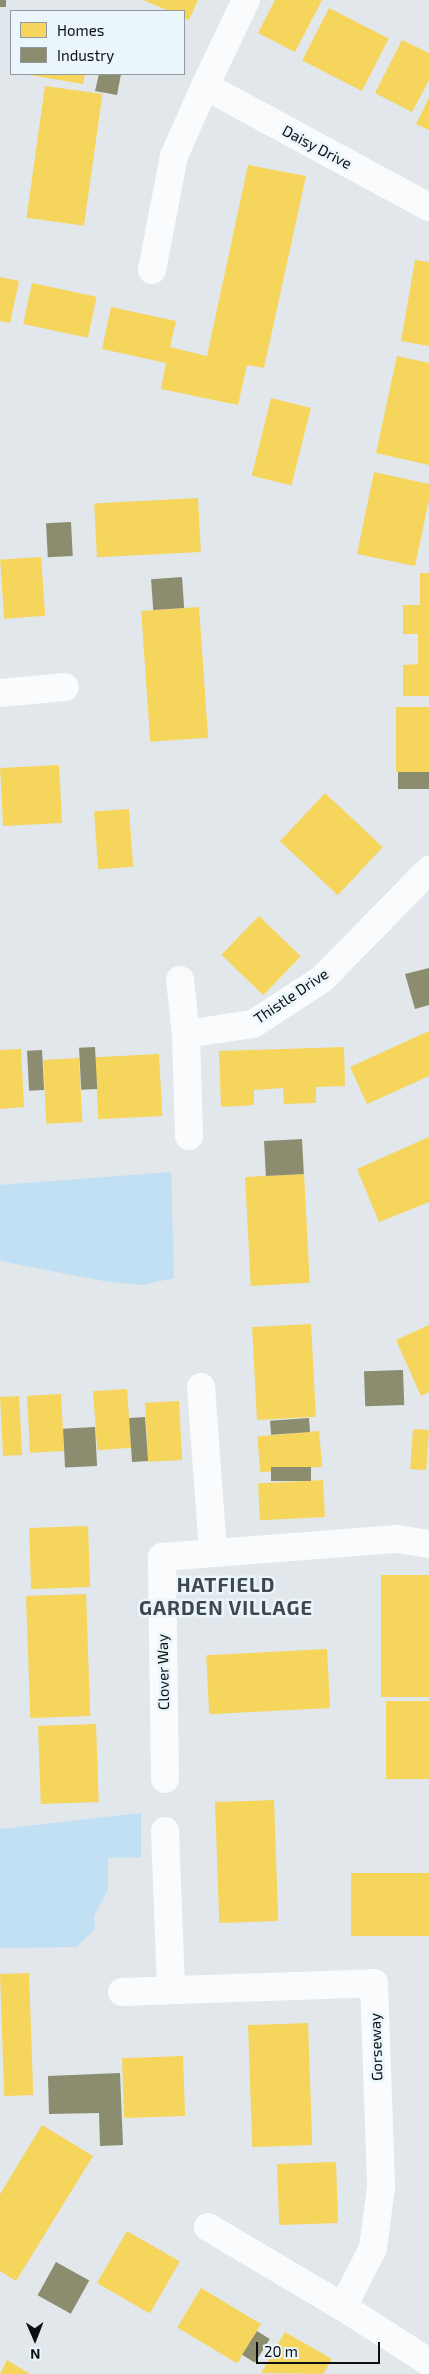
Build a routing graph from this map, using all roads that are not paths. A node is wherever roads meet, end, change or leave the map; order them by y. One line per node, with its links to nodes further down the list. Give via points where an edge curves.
1 (246, 0): 2 (street)
2 (205, 86): 3 (street, Daisy Drive); 4 (street, via 174,156)
3 (429, 207)
4 (152, 270)
5 (65, 687): 6 (street)
6 (0, 693)
7 (429, 870): 9 (street, Thistle Drive, via 322,979 253,1024)
8 (180, 980): 9 (street)
9 (186, 1034): 10 (street)
10 (189, 1136)
11 (201, 1386): 13 (street)
12 (429, 1544): 13 (street, Clover Way, via 397,1539)
13 (213, 1551): 14 (street, Clover Way, via 162,1556)
14 (165, 1779)
15 (165, 1831): 16 (street)
16 (171, 1990): 17 (street, Gorseway); 19 (street, Gorseway, via 374,1983 381,2187 373,2248)
17 (122, 1992)
18 (208, 2227): 19 (street)
19 (343, 2306): 20 (street)
20 (429, 2362)

